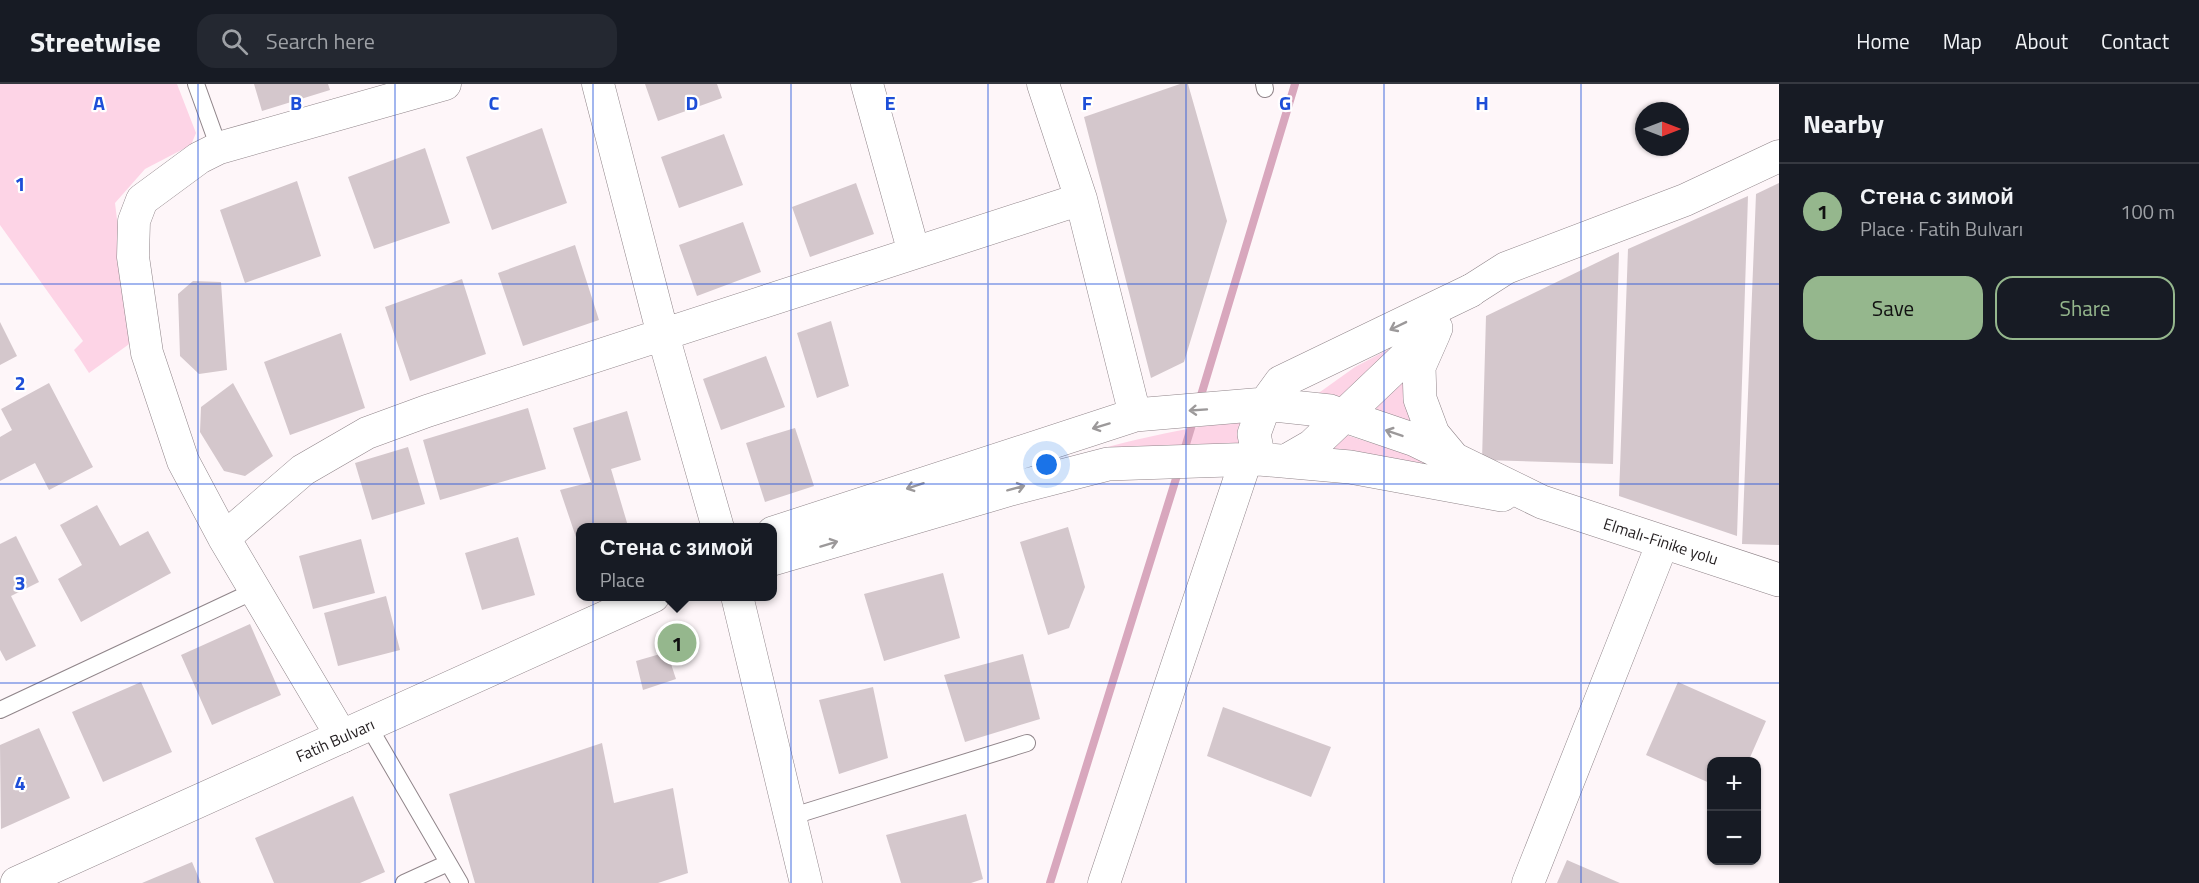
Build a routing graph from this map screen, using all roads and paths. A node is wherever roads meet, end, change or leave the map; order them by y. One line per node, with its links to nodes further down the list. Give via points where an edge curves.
1 (196, 84): 6 (lane)
2 (445, 84): 6 (street)
3 (598, 84): 12 (street)
4 (867, 84): 9 (street)
5 (1044, 84): 8 (street)
6 (219, 148): 21 (street, via 142,200 134,221 133,257 147,353 183,461)
7 (1779, 156): 10 (street, via 1685,200 1506,268)
8 (1081, 199): 9 (street); 14 (street)
9 (914, 253): 12 (street)
10 (1470, 291): 11 (street); 13 (street, one-way to 13, via 1281,382)
11 (1436, 328): 15 (street); 16 (street, via 1419,367 1420,399 1433,434)
12 (663, 335): 19 (street); 21 (street, via 367,433 303,470)
13 (1251, 406): 14 (street, one-way to 14); 15 (street, via 1330,411); 17 (street)
14 (1146, 414): 20 (street, one-way to 20)
15 (1342, 416): 16 (street, one-way to 15, via 1415,440); 17 (street, via 1312,446)
16 (1455, 459): 18 (street)
17 (1256, 460): 18 (street, via 1350,466); 23 (street, one-way to 17, via 1108,464); 37 (street)
18 (1542, 502): 22 (street, Elmalı-Finike yolu)
19 (717, 523)
20 (777, 532)
21 (224, 538): 25 (street)
22 (1663, 542): 24 (street, Elmalı-Finike yolu); 38 (street)
23 (777, 558)
24 (1779, 580)
25 (255, 591): 28 (lane); 29 (street)
26 (644, 601): 29 (street, Fatih Bulvarı)
27 (738, 601): 31 (street)
28 (0, 710)
29 (355, 731): 32 (lane); 33 (street, Fatih Bulvarı)
30 (1027, 743): 31 (lane)
31 (790, 817): 36 (street)
32 (448, 863): 34 (lane); 35 (lane)
33 (30, 880)
34 (404, 883)
35 (460, 883)
36 (806, 883)
37 (1104, 883)
38 (1527, 883)

